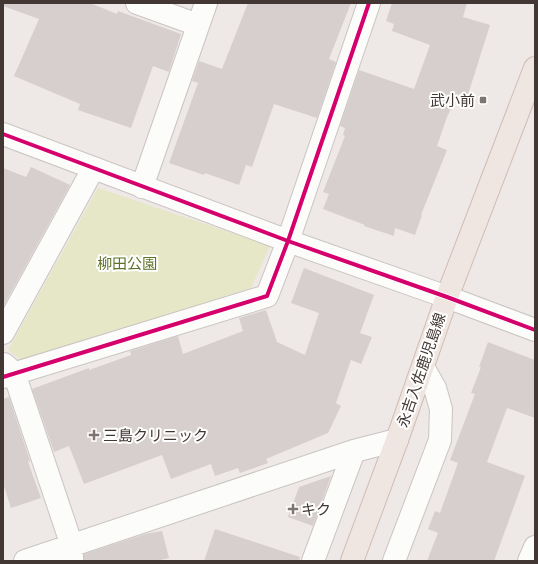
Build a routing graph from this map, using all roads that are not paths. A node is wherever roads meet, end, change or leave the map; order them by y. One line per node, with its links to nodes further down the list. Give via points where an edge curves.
1 (137, 3): 4 (street)
2 (206, 3): 4 (street)
3 (369, 3): 9 (street)
4 (198, 25): 8 (street)
5 (535, 68): 10 (main road, 永吉入佐鹿児島線)
6 (3, 134): 7 (street)
7 (93, 169): 8 (street); 12 (street)
8 (142, 187): 9 (street)
9 (288, 241): 10 (street); 14 (street, via 267,296)
10 (447, 297): 11 (street); 13 (main road, 永吉入佐鹿児島線)
11 (535, 330)
12 (3, 333)
13 (423, 366): 15 (main road, 永吉入佐鹿児島線); 22 (street, via 435,388 441,409 440,440)
14 (7, 371): 18 (street)
15 (397, 440): 16 (street); 21 (main road, 永吉入佐鹿児島線)
16 (354, 451): 18 (street); 20 (street)
17 (535, 547): 23 (street)
18 (72, 554): 19 (street)
19 (26, 561)
20 (313, 561)
21 (352, 561)
22 (394, 561)
23 (529, 561)

